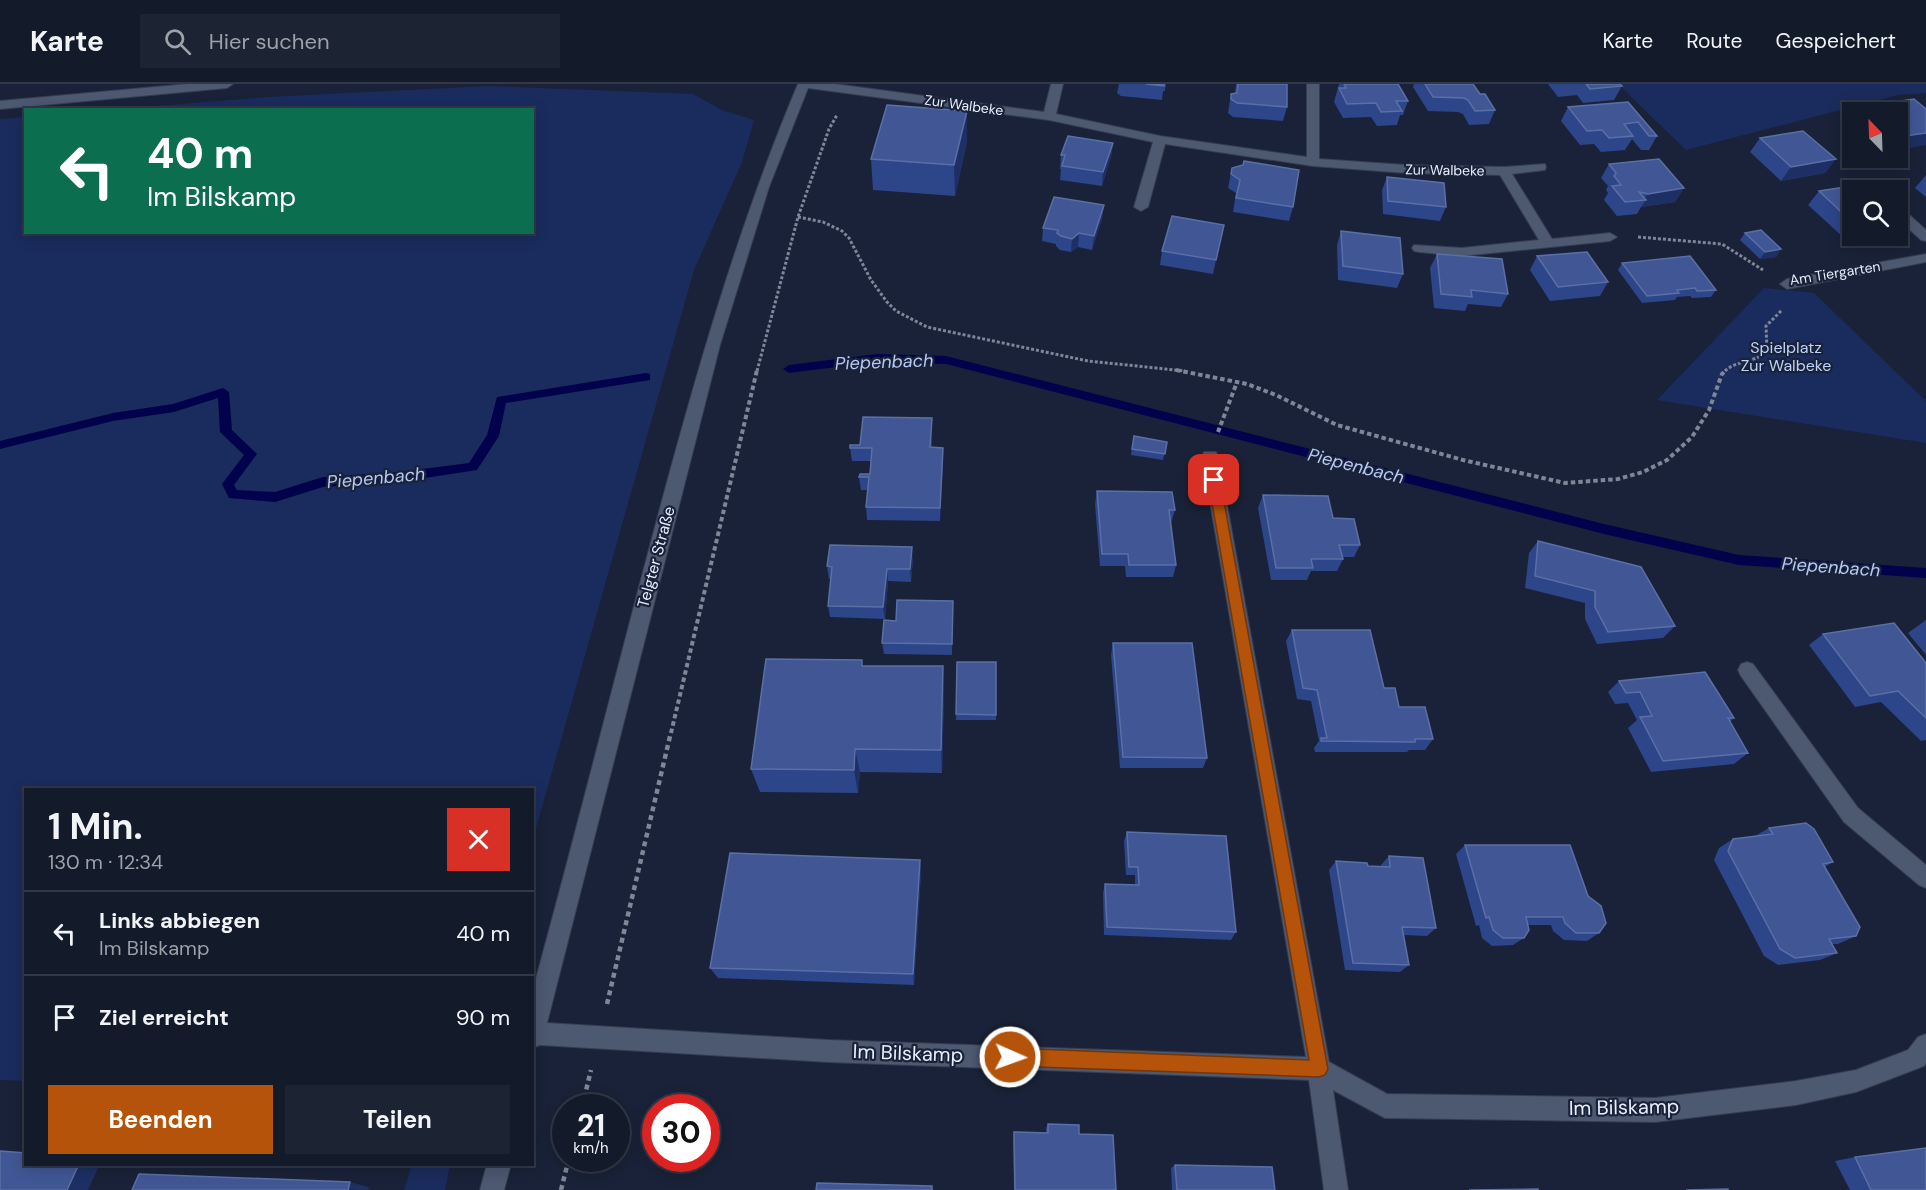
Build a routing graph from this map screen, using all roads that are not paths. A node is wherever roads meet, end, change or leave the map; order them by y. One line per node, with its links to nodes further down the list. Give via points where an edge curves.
1 (227, 84): 5 (street)
2 (806, 84): 6 (street, Zur Walbeke); 22 (street, Telgter Straße, via 780,139 752,215 707,363)
3 (1057, 84): 6 (street)
4 (1313, 84): 8 (street)
5 (0, 105)
6 (1049, 116): 7 (street, Zur Walbeke)
7 (1160, 140): 8 (street, Zur Walbeke); 11 (street)
8 (1313, 162): 10 (street, Zur Walbeke)
9 (1540, 167): 10 (street, Zur Walbeke)
10 (1504, 171): 15 (street, Zur Walbeke)
11 (1142, 207)
12 (1908, 221): 14 (street)
13 (1610, 237): 15 (street)
14 (1926, 237)
15 (1548, 244): 16 (street, via 1462,252)
16 (1419, 248)
17 (1926, 258): 18 (street, Am Tiergarten)
18 (1787, 284)
19 (1209, 456): 25 (street)
20 (1747, 670): 21 (street, via 1851,815)
21 (1926, 878)
22 (534, 1031)
23 (534, 1035): 25 (street, Im Bilskamp)
24 (1926, 1045): 25 (street, Im Bilskamp, via 1916,1058 1856,1081 1797,1093 1655,1110 1385,1106)
25 (1319, 1069): 28 (street)
26 (498, 1166): 27 (street)
27 (492, 1190)
28 (1336, 1190)

